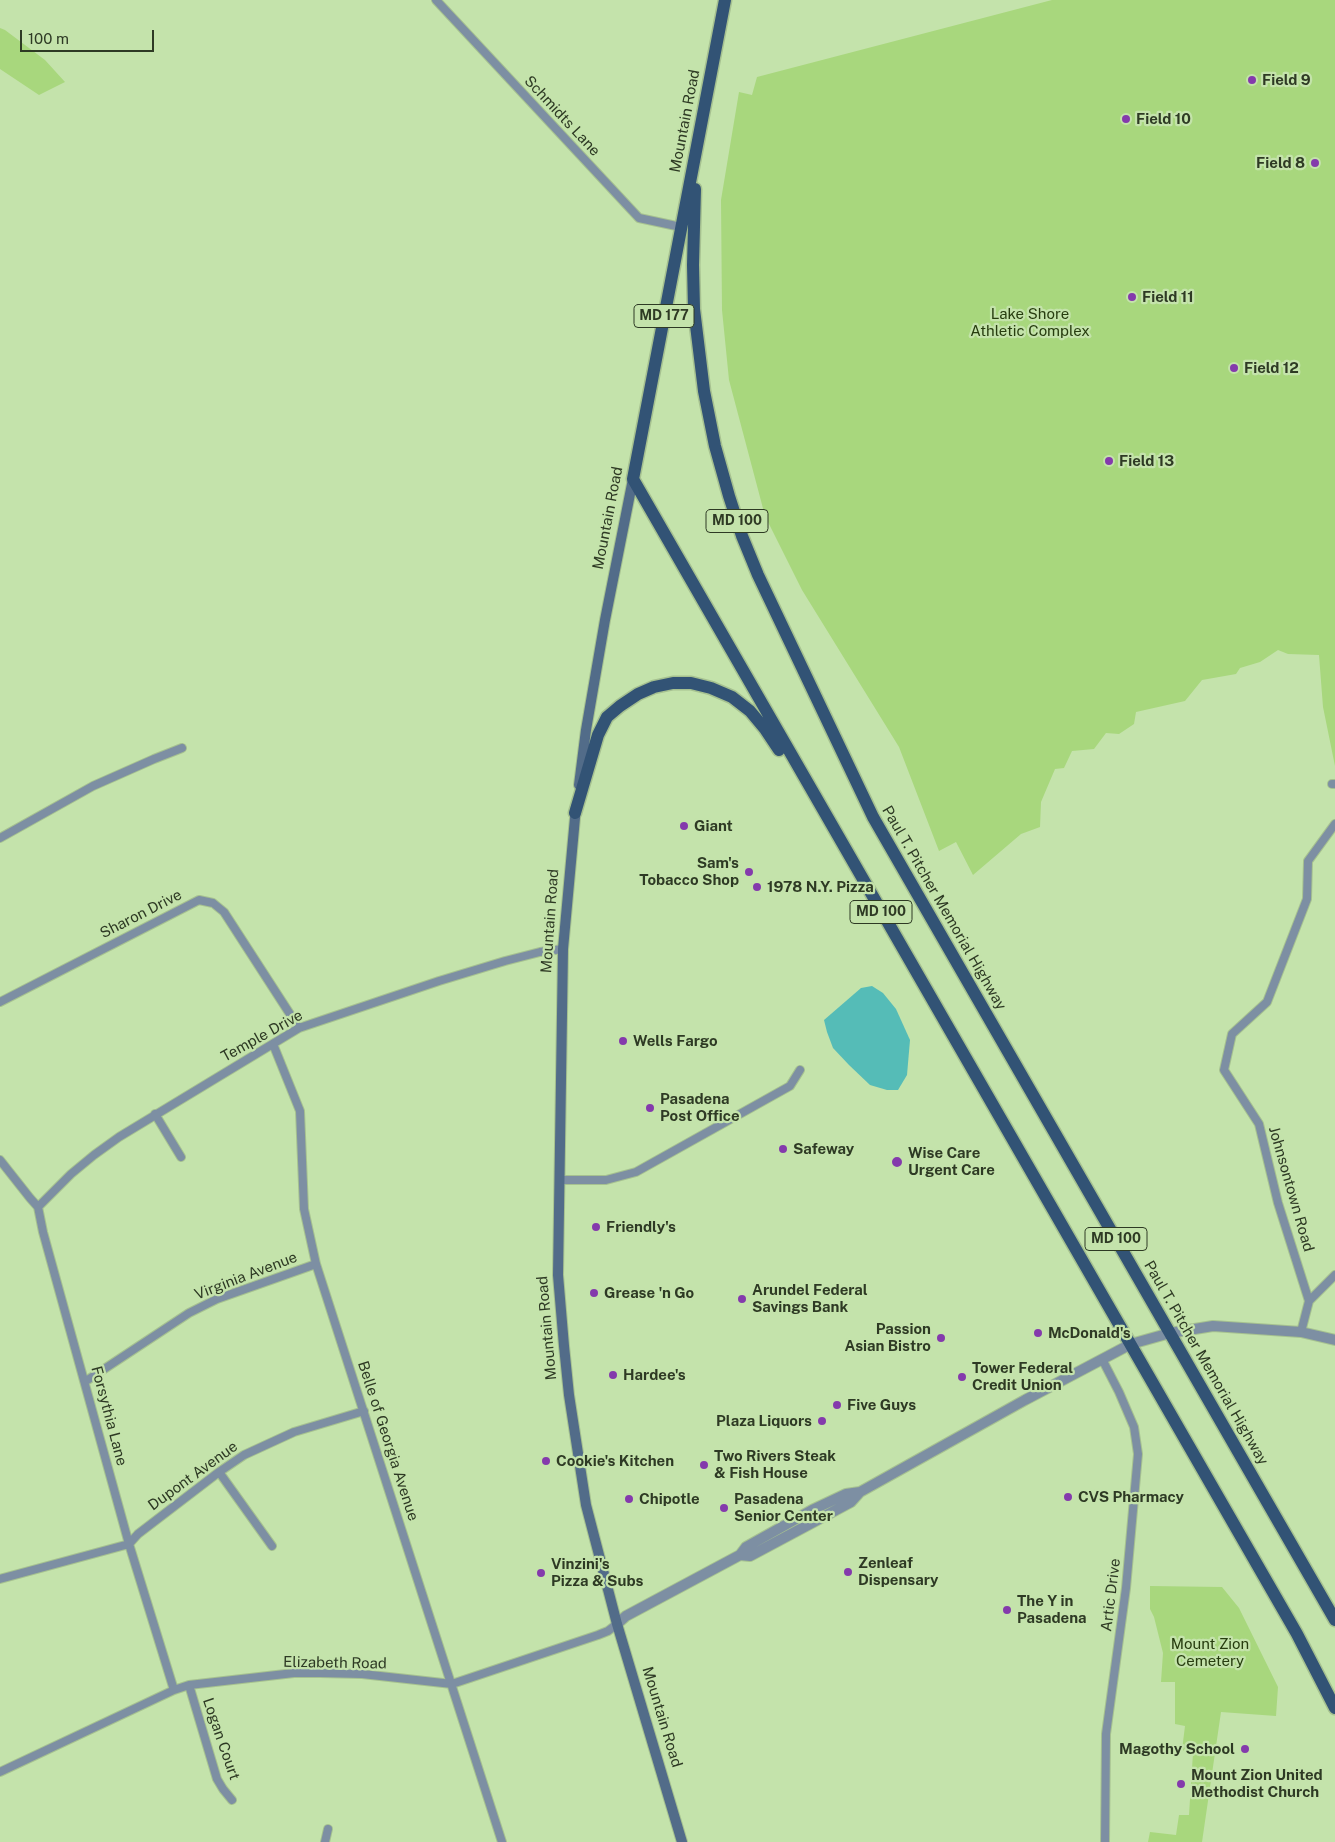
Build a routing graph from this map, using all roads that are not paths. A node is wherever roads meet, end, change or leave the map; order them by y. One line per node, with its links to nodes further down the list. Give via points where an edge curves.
1 (436, 0): 4 (street, Schmidts Lane, via 638,218)
2 (725, 0): 3 (main road, Mountain Road / MD 177)
3 (696, 154): 4 (main road, Mountain Road / MD 177); 24 (main road, Paul T. Pitcher Memorial Highway / MD 100, via 693,265 698,350 708,417 742,536 873,817)
4 (681, 228): 5 (main road, Mountain Road / MD 177)
5 (633, 478): 7 (main road, Mountain Road / MD 177, via 605,620); 10 (main road, MD 100)
6 (182, 748): 9 (street, via 93,786)
7 (575, 813): 10 (main road, via 598,735 608,717 638,694 654,687 691,683 732,697 750,711); 11 (main road, Mountain Road / MD 177)
8 (1335, 824): 23 (street, Johnsontown Road, via 1308,861 1307,899 1267,1002 1232,1034 1224,1070 1259,1124 1278,1202)
9 (0, 838)
10 (838, 838): 27 (main road, MD 100)
11 (563, 950): 13 (street, Temple Drive, via 505,961); 19 (main road, Mountain Road / MD 177)
12 (0, 1002): 13 (street, Sharon Drive, via 199,900 213,902 224,912)
13 (299, 1028): 14 (street, Temple Drive)
14 (273, 1044): 16 (street, Temple Drive); 21 (street, Belle of Georgia Avenue, via 300,1111 304,1209)
15 (800, 1070): 19 (street, via 790,1086 636,1172 606,1180)
16 (155, 1114): 17 (street); 20 (street, Temple Drive, via 94,1155)
17 (181, 1157)
18 (0, 1160): 20 (street)
19 (560, 1180): 36 (main road, Mountain Road / MD 177, via 558,1276 569,1395 586,1504)
20 (38, 1206): 29 (street, Forsythia Lane)
21 (316, 1264): 29 (street, Virginia Avenue, via 217,1299); 30 (street, Belle of Georgia Avenue)
22 (1335, 1275): 23 (street)
23 (1309, 1301): 25 (street)
24 (1170, 1332): 25 (street, via 1213,1326); 27 (street); 35 (main road, Paul T. Pitcher Memorial Highway / MD 100)
25 (1301, 1332): 26 (street)
26 (1335, 1340)
27 (1131, 1344): 28 (street); 40 (main road, MD 100, via 1297,1634)
28 (1102, 1359): 36 (street, via 860,1492 846,1494 812,1510 746,1547 740,1555 626,1616); 47 (street, Artic Drive, via 1128,1409 1138,1454 1126,1588 1106,1734)
29 (86, 1381): 32 (street, Forsythia Lane)
30 (364, 1411): 31 (street, Dupont Avenue, via 278,1438); 37 (street, Belle of Georgia Avenue)
31 (219, 1472): 32 (street, Dupont Avenue); 33 (street)
32 (129, 1544): 34 (street); 39 (street, Forsythia Lane)
33 (272, 1546)
34 (0, 1579)
35 (1335, 1620)
36 (617, 1624): 37 (street, Elizabeth Road, via 598,1635); 46 (main road, Mountain Road / MD 177)
37 (452, 1684): 38 (street, Elizabeth Road, via 362,1674 294,1673); 45 (street, Belle of Georgia Avenue)
38 (189, 1685): 39 (street, Elizabeth Road); 42 (street, Logan Court, via 217,1779)
39 (174, 1690): 41 (street, Elizabeth Road)
40 (1335, 1708)
41 (0, 1772)
42 (232, 1800)
43 (328, 1829): 44 (street)
44 (325, 1842)
45 (502, 1842)
46 (682, 1842)
47 (1105, 1842)

